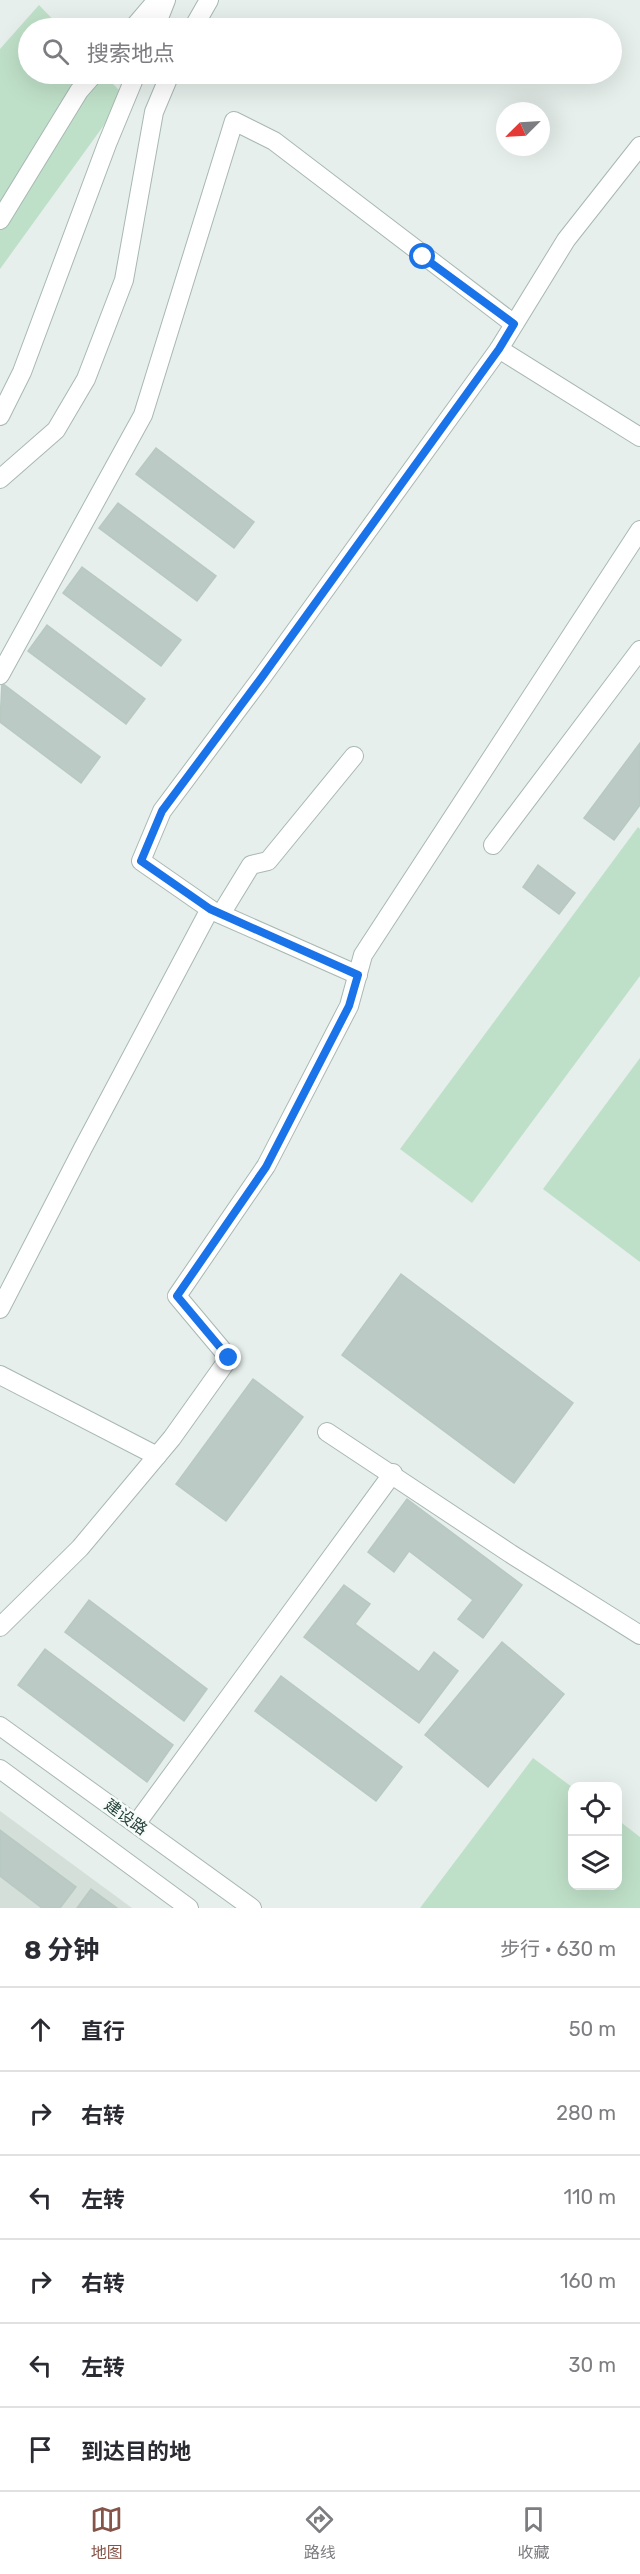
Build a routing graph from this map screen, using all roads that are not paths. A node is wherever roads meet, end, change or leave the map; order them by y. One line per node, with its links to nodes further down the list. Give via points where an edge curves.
1 (157, 0): 4 (street)
2 (166, 0): 5 (street)
3 (209, 0): 6 (street)
4 (142, 18)
5 (158, 18)
6 (199, 18)
7 (85, 84): 11 (street)
8 (132, 84): 14 (street, via 22,372)
9 (166, 84): 16 (street, via 154,112 124,280 86,379 56,430)
10 (640, 146): 12 (street, via 566,240)
11 (0, 220)
12 (514, 324): 13 (street); 19 (street, via 274,141 234,121 142,415)
13 (499, 349): 15 (street); 22 (street, via 162,811 141,861)
14 (0, 416)
15 (640, 437)
16 (0, 479)
17 (640, 530): 23 (street, via 363,955)
18 (640, 650): 21 (street)
19 (0, 675)
20 (354, 756): 22 (street, via 268,861 251,865)
21 (493, 845)
22 (216, 912): 23 (street); 24 (street, via 82,1148)
23 (358, 975): 27 (street, via 349,1006 266,1167 177,1296 229,1358)
24 (0, 1309)
25 (0, 1375): 27 (street)
26 (327, 1432): 28 (street)
27 (157, 1456): 29 (street, via 80,1548)
28 (393, 1473): 30 (street, via 511,1554); 33 (street)
29 (0, 1626)
30 (640, 1635)
31 (0, 1725): 33 (street, 建设路)
32 (0, 1769): 34 (street)
33 (136, 1824): 35 (street, 建设路)
34 (189, 1908)
35 (252, 1908)

